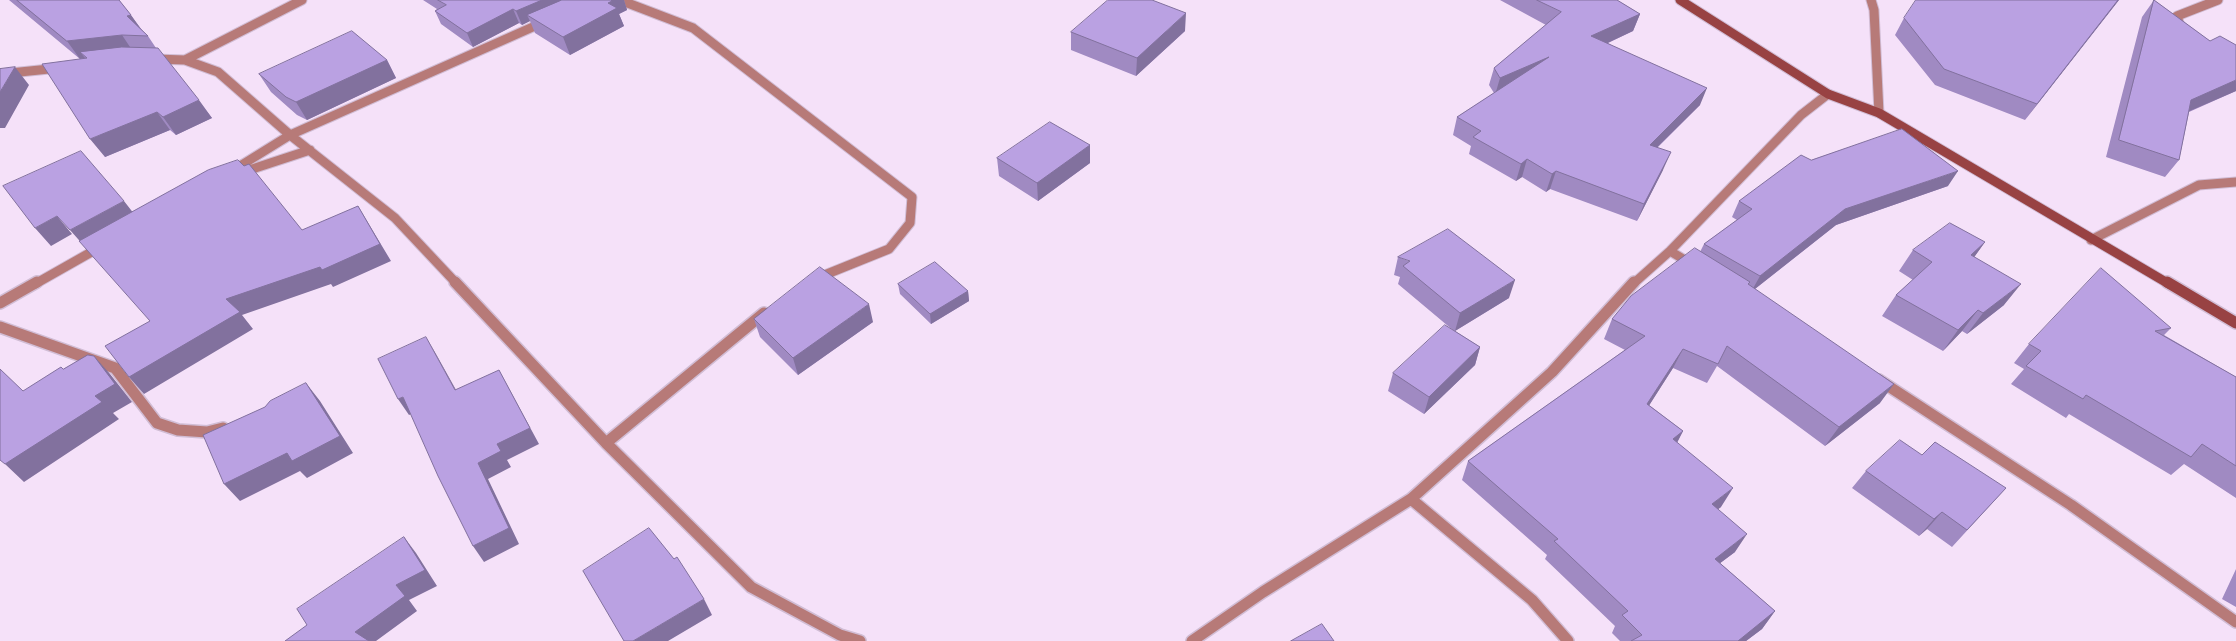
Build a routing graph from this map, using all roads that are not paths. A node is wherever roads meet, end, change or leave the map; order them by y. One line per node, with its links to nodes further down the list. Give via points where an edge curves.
1 (302, 0): 9 (street)
2 (1680, 0): 12 (main road)
3 (1871, 0): 13 (street)
4 (2218, 0): 7 (street, via 2177,16 2179,28)
5 (600, 1): 21 (street, via 625,2 693,28 912,197 910,223 889,249)
6 (556, 16): 14 (street)
7 (2191, 36)
8 (143, 59): 9 (street)
9 (185, 60): 14 (street, via 218,72)
10 (66, 68): 11 (street)
11 (0, 74)
12 (1828, 94): 13 (main road); 19 (street, via 1801,115)
13 (1879, 113): 17 (main road)
14 (290, 136): 15 (street); 15 (street, via 227,176)
15 (310, 150): 28 (street, via 395,218)
16 (2236, 182): 17 (street, via 2199,186)
17 (2092, 240): 24 (main road)
18 (110, 242): 22 (street)
19 (1670, 250): 20 (street); 29 (street, via 1636,280 1552,372)
20 (1704, 271)
21 (808, 282)
22 (0, 303)
23 (775, 304): 28 (street)
24 (2236, 323)
25 (0, 327): 27 (street, via 115,368 157,423 178,430 207,432)
26 (1870, 374): 30 (street, via 2071,505)
27 (233, 426)
28 (606, 443): 31 (street, via 751,587 840,635)
29 (1411, 499): 32 (street); 33 (street, via 1532,600)
30 (2236, 622)
31 (860, 641)
32 (1192, 641)
33 (1568, 641)

